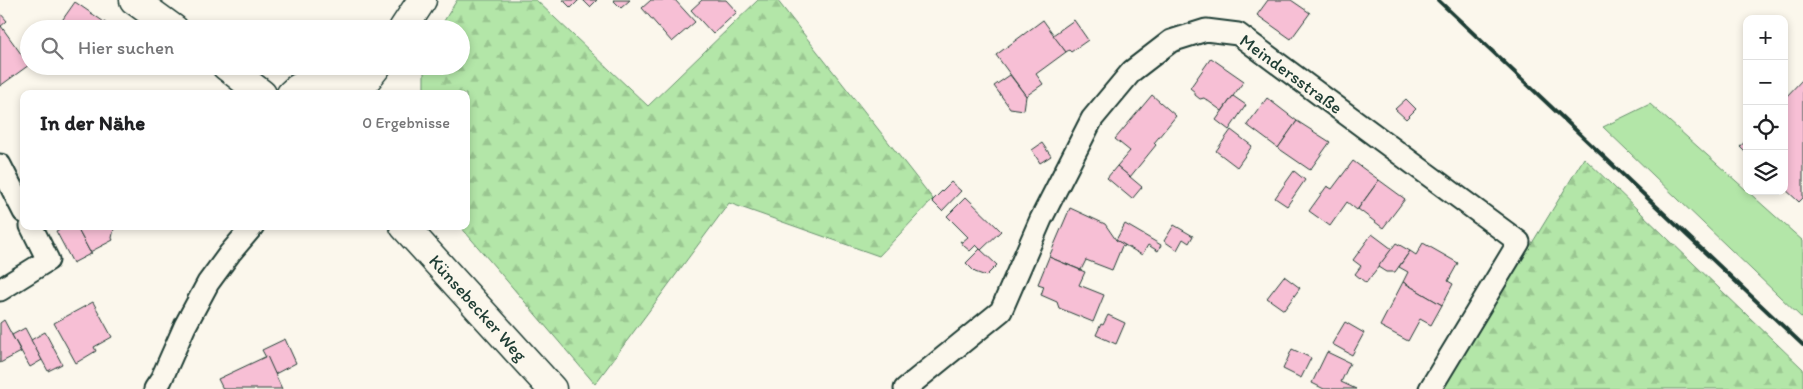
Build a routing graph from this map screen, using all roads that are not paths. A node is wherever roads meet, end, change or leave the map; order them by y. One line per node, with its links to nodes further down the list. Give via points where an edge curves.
1 (134, 0): 3 (street)
2 (422, 0): 4 (street)
3 (162, 20)
4 (409, 20)
5 (238, 75): 7 (street)
6 (372, 75): 10 (street)
7 (257, 90)
8 (296, 90): 9 (street, via 330,82)
9 (356, 90)
10 (363, 90)
11 (0, 165): 12 (street)
12 (20, 204)
13 (33, 230): 16 (street, via 48,260)
14 (250, 230): 17 (street, via 208,283)
15 (408, 230): 18 (street, Künsebecker Weg)
16 (0, 290)
17 (155, 389)
18 (552, 389)
19 (905, 389): 20 (street, Meindersstraße, via 1001,311 1041,219 1092,119 1132,71 1171,41 1206,30 1238,34 1519,242)
20 (1430, 389)

